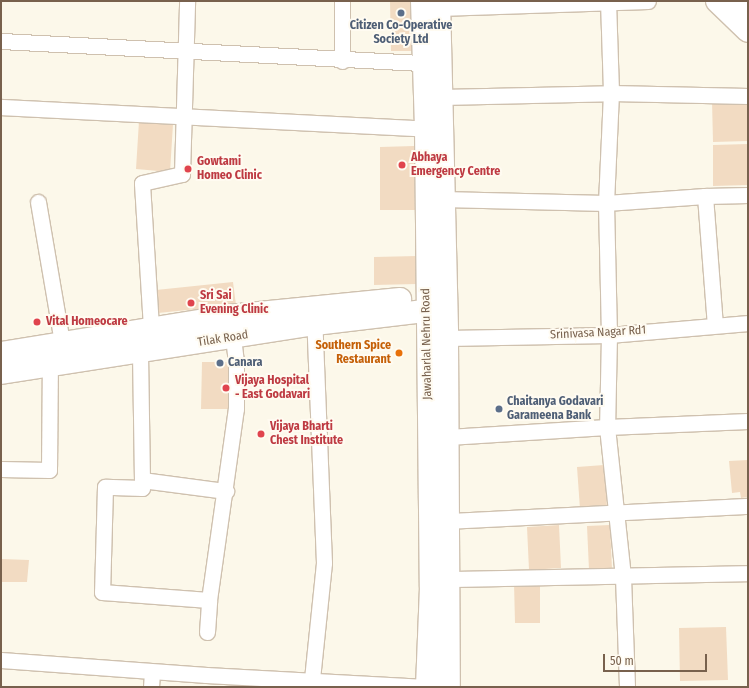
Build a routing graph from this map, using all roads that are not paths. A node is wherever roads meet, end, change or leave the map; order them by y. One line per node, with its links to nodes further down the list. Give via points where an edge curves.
1 (187, 1): 11 (street)
2 (342, 1): 12 (street)
3 (648, 1): 7 (street)
4 (717, 1): 9 (main road)
5 (743, 1): 8 (main road)
6 (433, 3): 7 (street); 13 (main road, Jawaharlal Nehru Road)
7 (608, 3): 14 (street)
8 (748, 6)
9 (748, 31)
10 (1, 41): 11 (street)
11 (187, 50): 12 (street); 18 (street)
12 (342, 61): 13 (street)
13 (432, 64): 16 (main road, Jawaharlal Nehru Road); 19 (main road, Jawaharlal Nehru Road)
14 (611, 94): 15 (street); 16 (street); 24 (street)
15 (748, 96)
16 (442, 97): 19 (main road, Jawaharlal Nehru Road)
17 (1, 106): 18 (street)
18 (184, 115): 19 (street); 30 (street, via 182,174 142,183)
19 (434, 129): 22 (main road, Jawaharlal Nehru Road); 25 (main road, Jawaharlal Nehru Road)
20 (748, 195): 21 (street)
21 (705, 196): 24 (street); 28 (street)
22 (442, 199): 24 (street); 25 (main road, Jawaharlal Nehru Road)
23 (38, 202): 33 (street)
24 (606, 203): 31 (street)
25 (436, 303): 26 (main road, Tilak Road); 32 (main road, Jawaharlal Nehru Road); 56 (main road, Jawaharlal Nehru Road, via 431,587)
26 (314, 315): 29 (main road, Tilak Road); 54 (street, via 324,563)
27 (748, 323): 28 (street, Srinivasa Nagar Rd1)
28 (715, 325): 31 (street, Srinivasa Nagar Rd1)
29 (232, 326): 30 (main road, Tilak Road); 35 (main road, Tilak Road); 43 (street, via 236,409)
30 (151, 327): 33 (main road, Tilak Road)
31 (609, 335): 32 (street, Srinivasa Nagar Rd1); 39 (street)
32 (448, 338): 40 (main road, Jawaharlal Nehru Road)
33 (62, 343): 34 (main road, Tilak Road)
34 (1, 353)
35 (140, 353): 36 (main road, Tilak Road); 42 (street)
36 (50, 365): 37 (main road, Tilak Road); 41 (street, via 48,470)
37 (1, 373)
38 (748, 421): 39 (street)
39 (607, 427): 40 (street); 45 (street)
40 (448, 437): 46 (main road, Jawaharlal Nehru Road)
41 (1, 470)
42 (142, 480): 43 (street); 50 (street, via 142,488 106,487 102,592)
43 (226, 491): 50 (street)
44 (748, 506): 45 (street)
45 (617, 513): 46 (street); 48 (street)
46 (448, 521): 49 (main road, Jawaharlal Nehru Road)
47 (748, 573): 48 (street)
48 (623, 576): 49 (street); 58 (street)
49 (448, 579): 57 (main road, Jawaharlal Nehru Road)
50 (209, 600): 51 (street)
51 (208, 632)
52 (1, 660): 53 (street)
53 (152, 672): 54 (street); 55 (street)
54 (312, 679): 56 (street)
55 (151, 687)
56 (426, 687)
57 (449, 687)
58 (627, 687)

